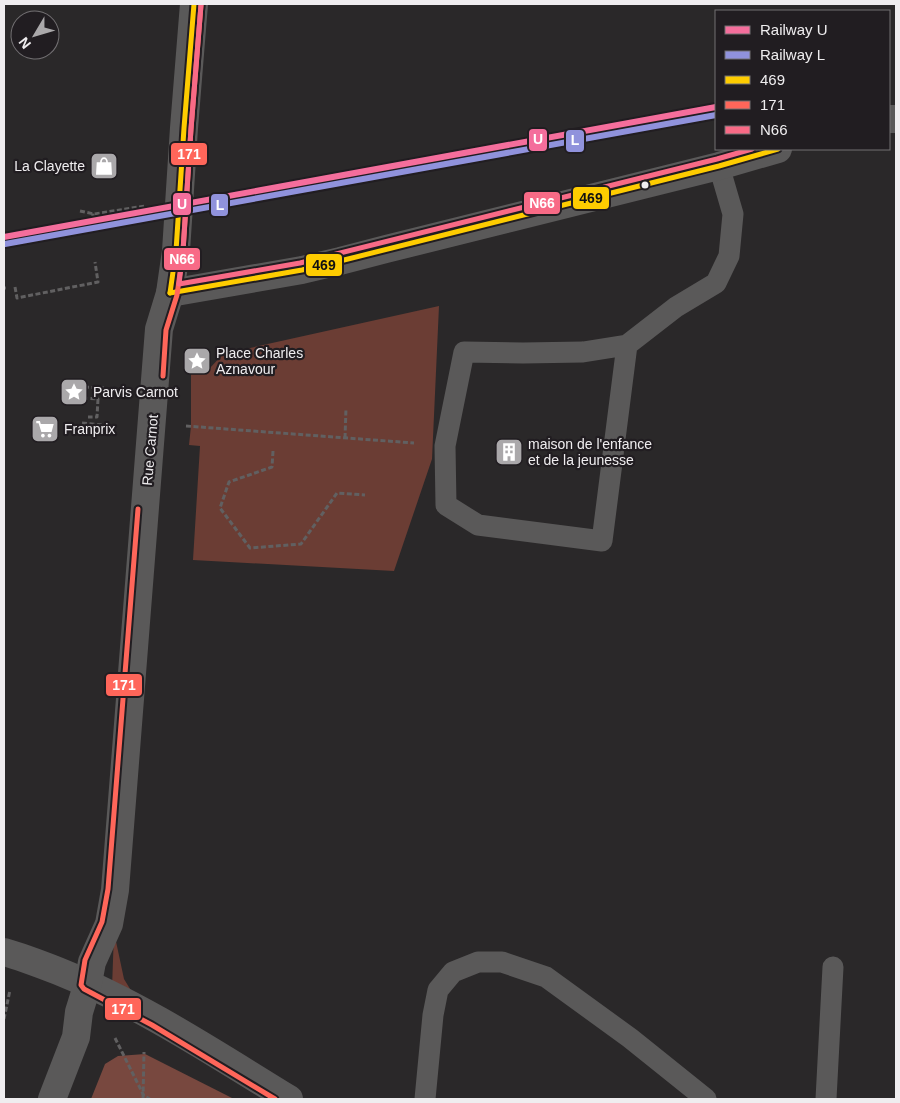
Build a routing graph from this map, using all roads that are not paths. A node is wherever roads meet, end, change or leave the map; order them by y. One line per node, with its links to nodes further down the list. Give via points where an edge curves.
1 (194, 4): 4 (street, Rue Carnot, via 176,251)
2 (775, 150): 3 (street)
3 (719, 166): 4 (street, via 340,262); 5 (lane, via 733,214 729,256 716,283 676,307)
4 (170, 293): 8 (street, Rue Carnot, via 159,329 115,890 109,924 92,962)
5 (627, 345): 5 (lane, via 583,352 464,352 445,446 446,506 478,525 602,542)
6 (4, 952): 8 (street)
7 (833, 967): 13 (lane)
8 (88, 984): 9 (street, Rue Carnot, via 79,1012 76,1037); 10 (street, via 156,1018)
9 (52, 1099)
10 (288, 1099)
11 (426, 1099): 12 (lane, via 438,990 454,972 478,962 502,962 546,977)
12 (706, 1099)
13 (826, 1099)

